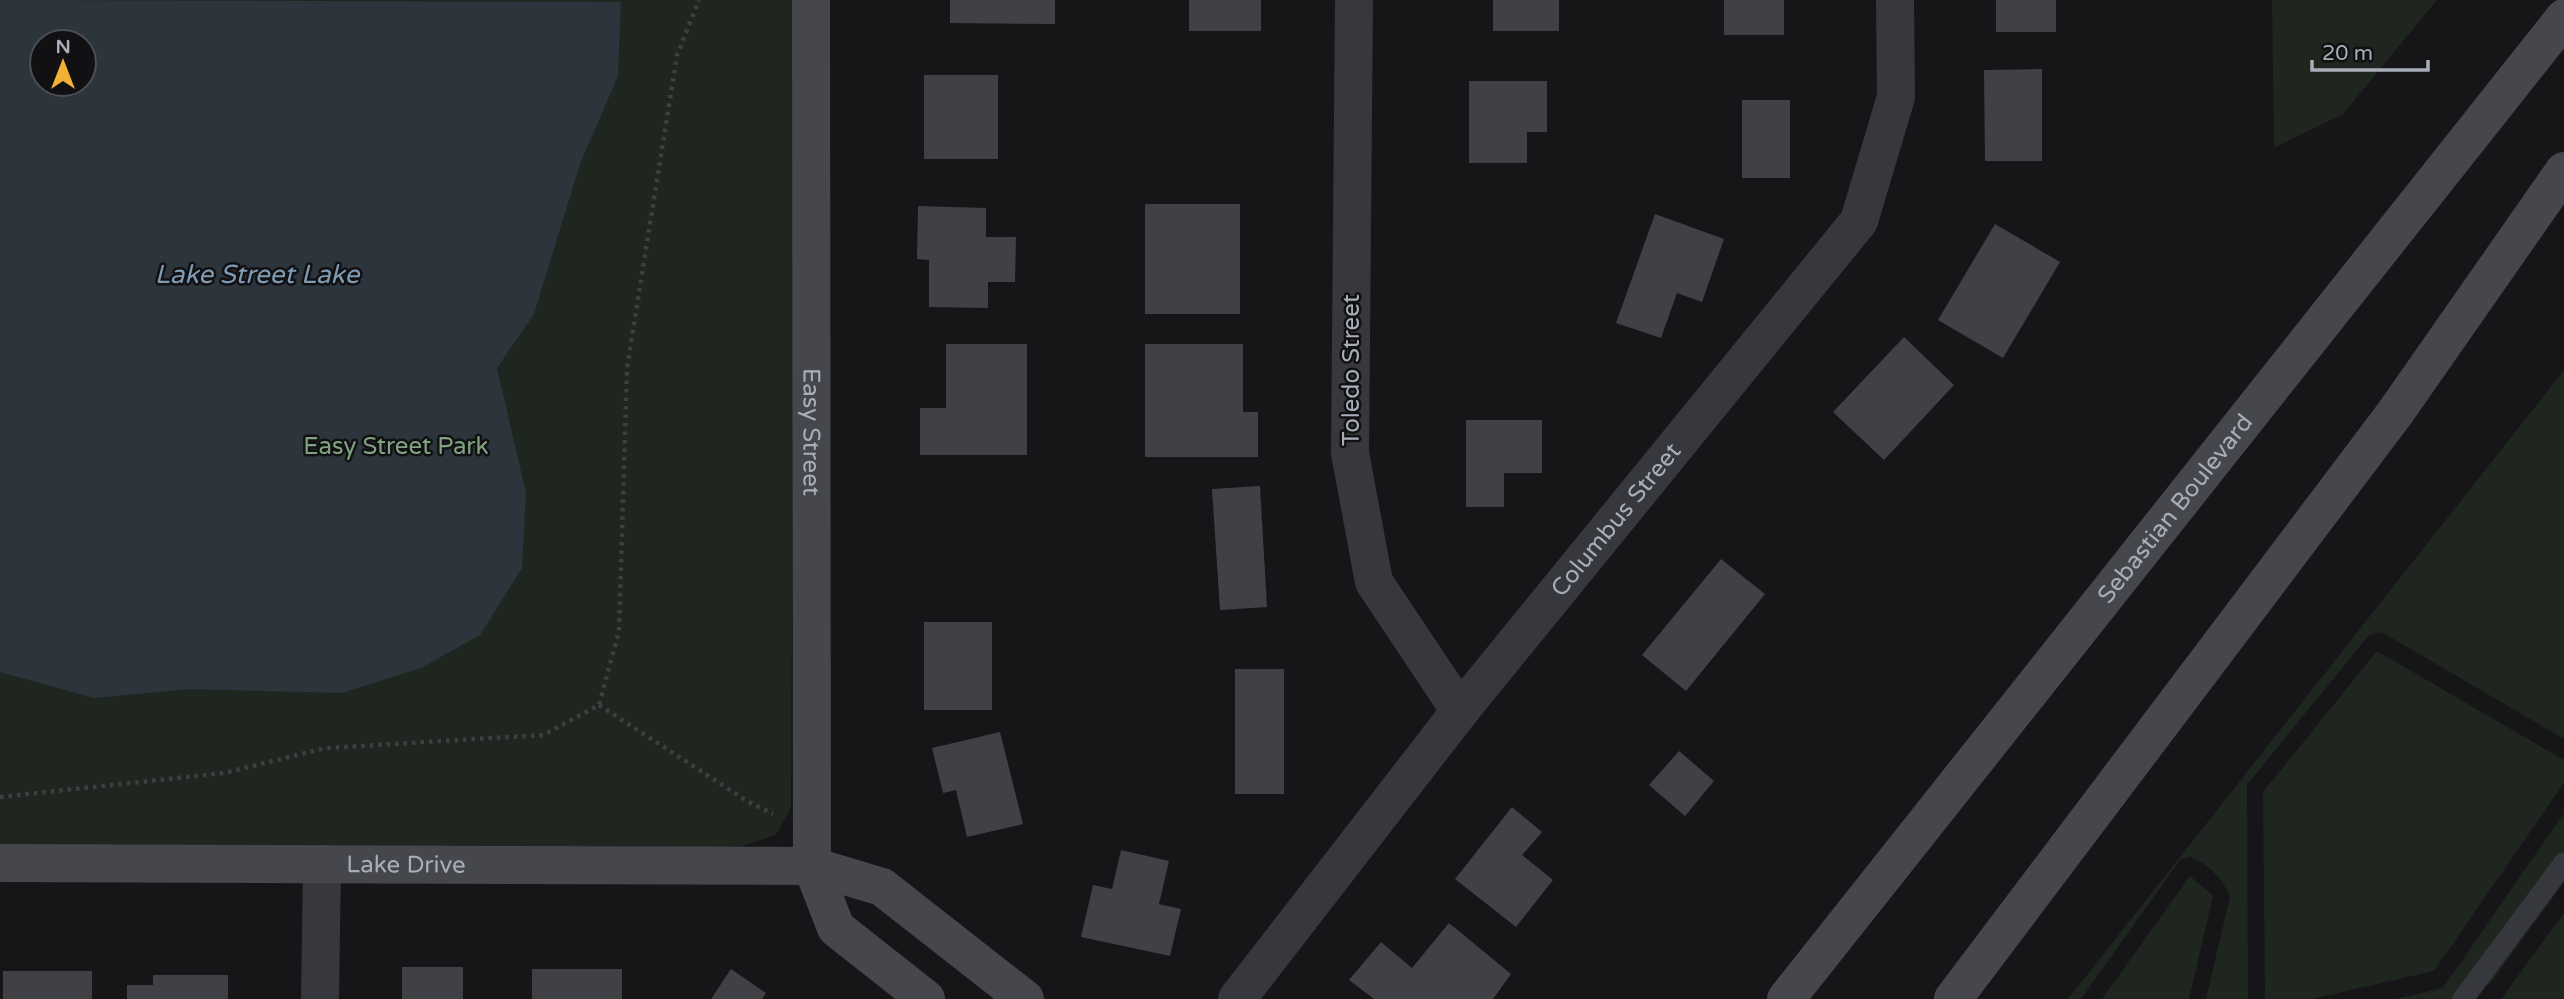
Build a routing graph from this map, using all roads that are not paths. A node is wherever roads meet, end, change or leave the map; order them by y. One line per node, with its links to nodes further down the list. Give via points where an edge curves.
1 (811, 0): 10 (main road, Easy Street)
2 (1354, 0): 6 (street, Toledo Street, via 1350,453 1374,582)
3 (1895, 0): 6 (street, Columbus Street, via 1896,97 1859,222)
4 (2564, 18): 15 (main road, Sebastian Boulevard)
5 (2564, 171): 16 (main road, via 2395,413)
6 (1460, 711): 14 (street, Columbus Street)
7 (0, 863): 9 (main road, Lake Drive)
8 (2564, 863): 17 (lane)
9 (322, 864): 10 (main road, Lake Drive); 11 (street)
10 (812, 866): 12 (main road, Easy Street, via 836,928); 13 (main road, via 882,887)
11 (320, 999)
12 (926, 999)
13 (1025, 999)
14 (1237, 999)
15 (1786, 999)
16 (1953, 999)
17 (2463, 999)

